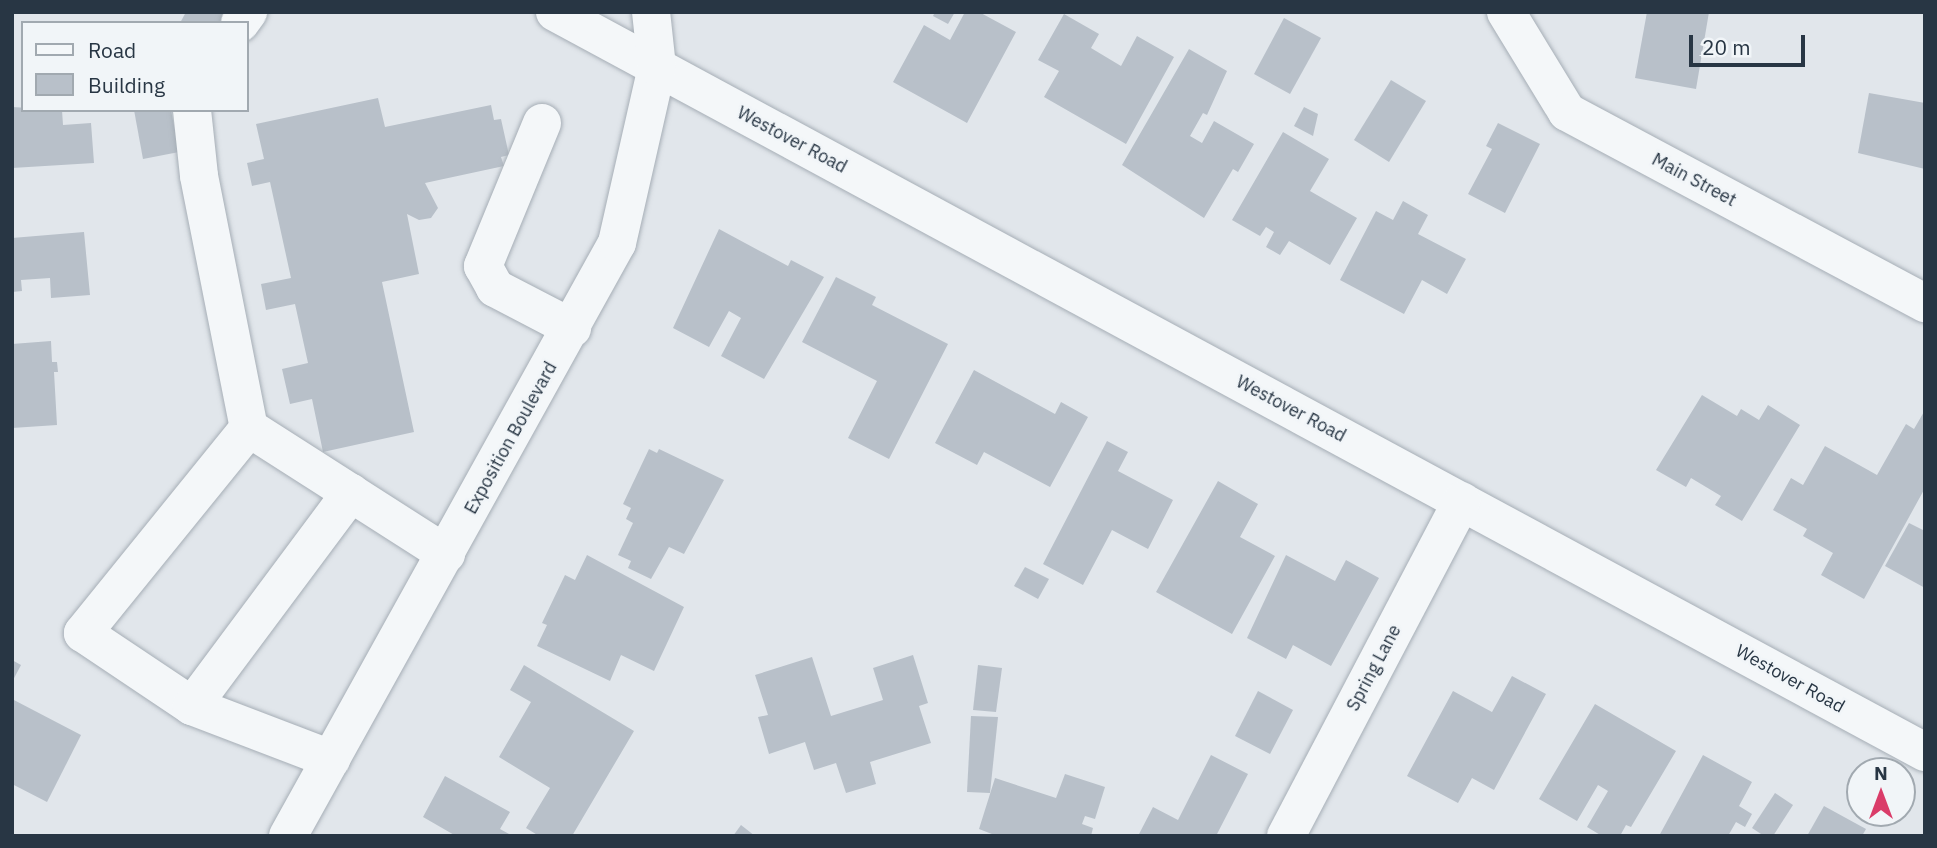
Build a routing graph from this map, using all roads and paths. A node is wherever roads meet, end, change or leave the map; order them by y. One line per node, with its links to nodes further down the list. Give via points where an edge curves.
1 (555, 12): 4 (street, Westover Road)
2 (652, 12): 4 (street, Exposition Boulevard)
3 (1506, 12): 7 (street, Main Street, via 1567,112)
4 (657, 67): 8 (street, Exposition Boulevard, via 617,243); 11 (street, Westover Road)
5 (192, 112): 9 (street, via 199,176)
6 (542, 123): 8 (street, via 483,266 495,288)
7 (1925, 303)
8 (572, 328): 12 (street, Exposition Boulevard)
9 (249, 428): 10 (street); 13 (street, via 83,633)
10 (351, 493): 12 (street); 13 (street)
11 (1462, 501): 14 (street, Westover Road); 17 (street, Spring Lane)
12 (446, 554): 15 (street, Exposition Boulevard)
13 (192, 706): 15 (street)
14 (1925, 752)
15 (331, 759): 16 (street, Exposition Boulevard)
16 (288, 836)
17 (1286, 836)

